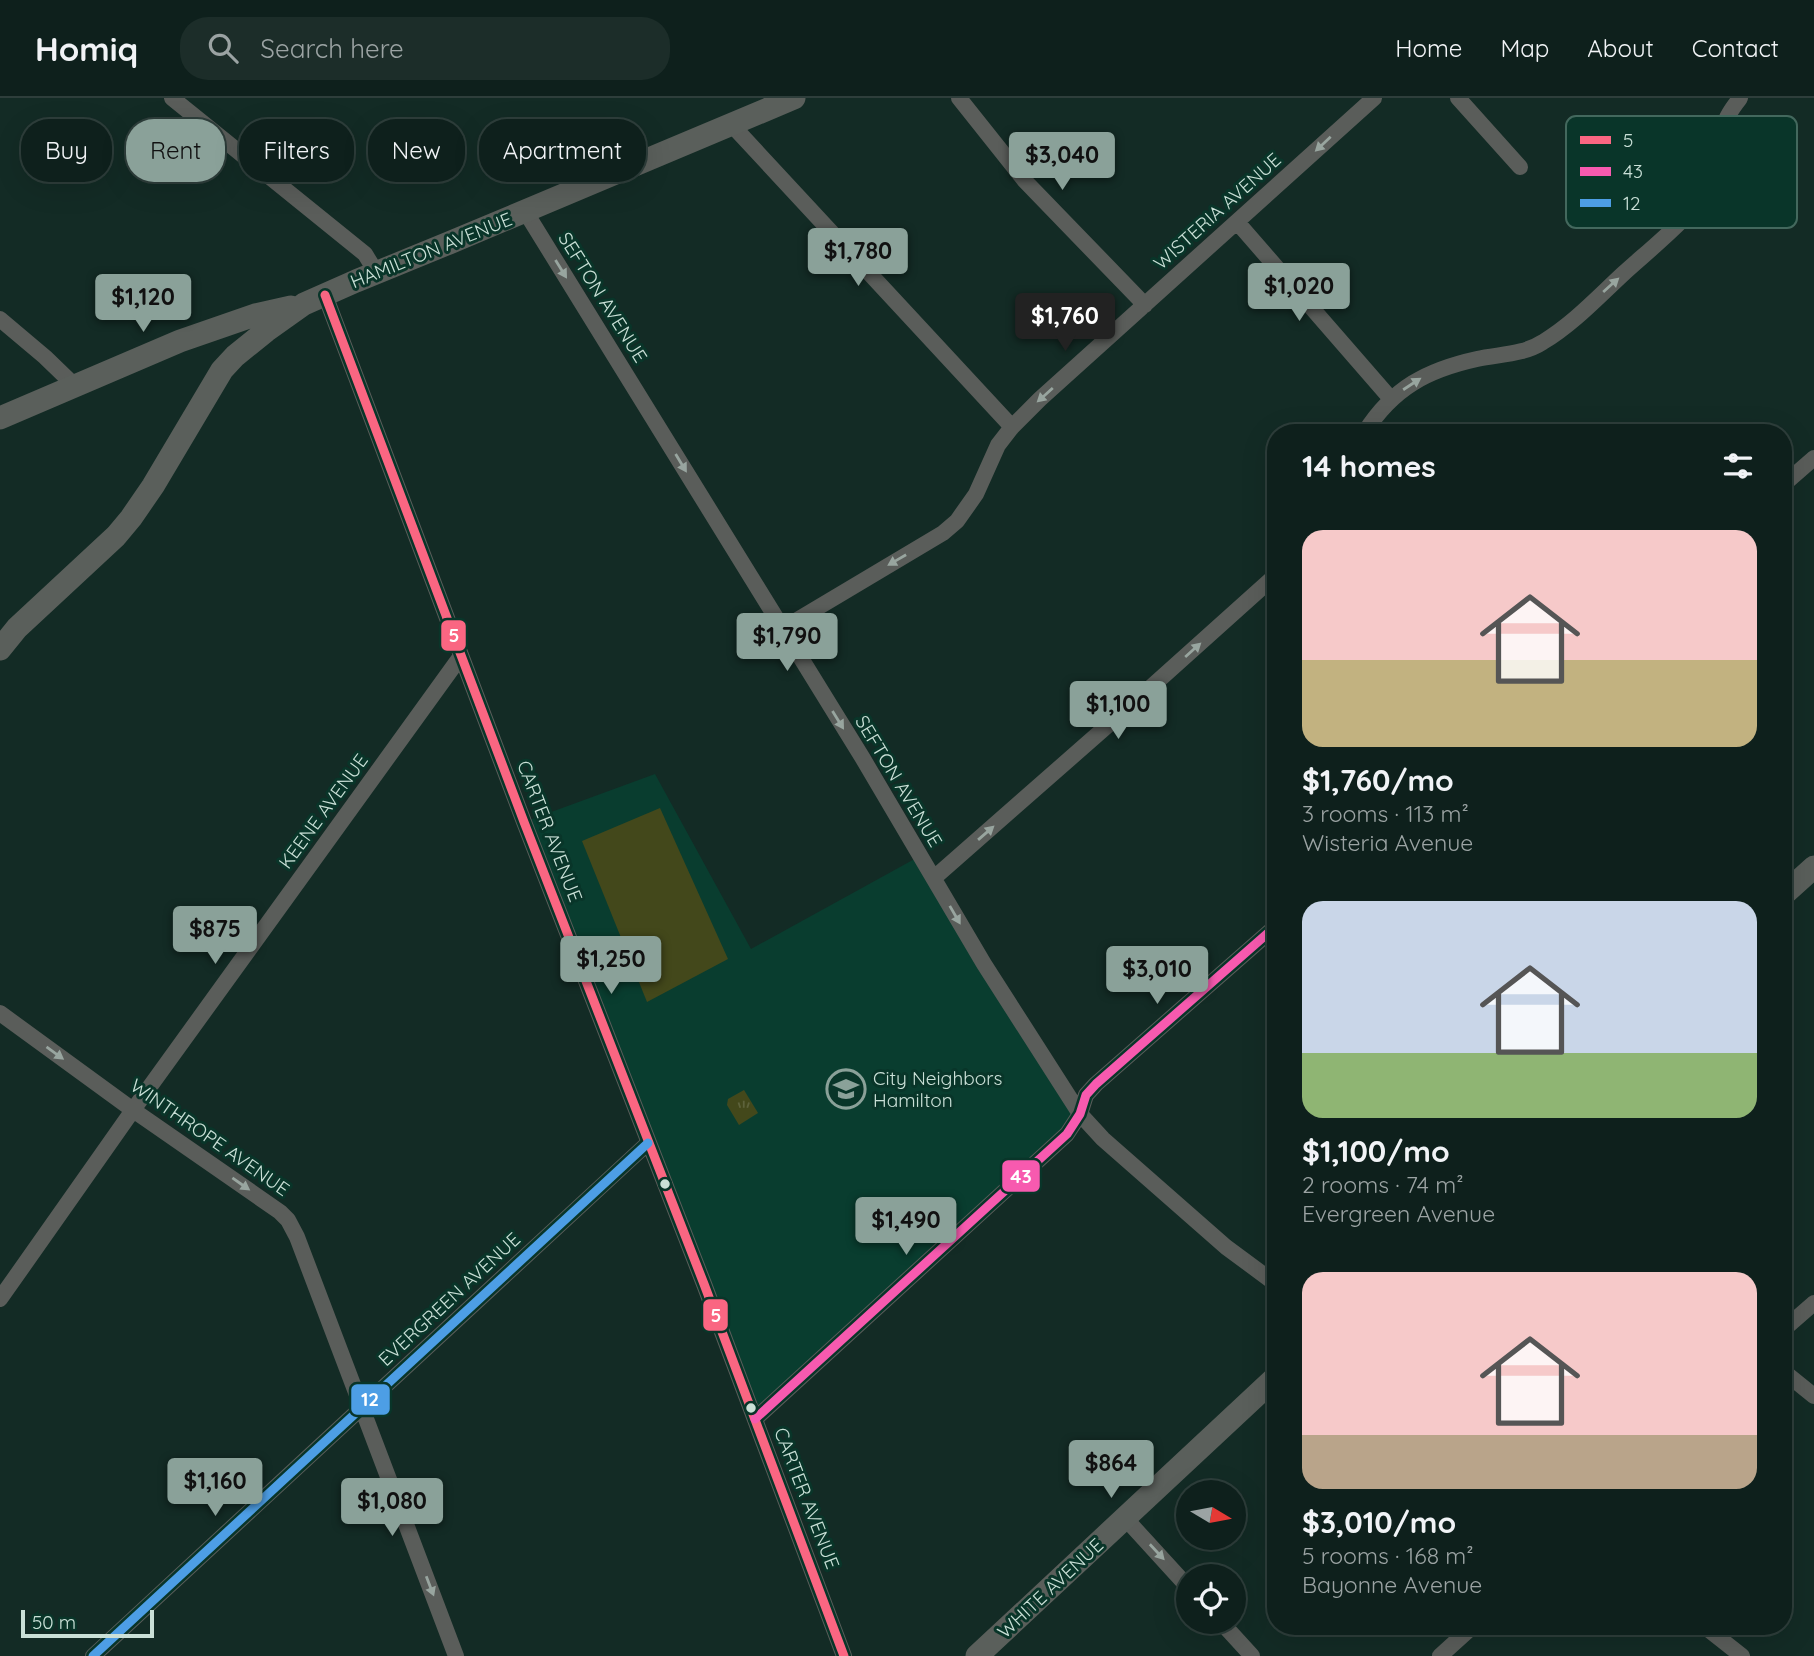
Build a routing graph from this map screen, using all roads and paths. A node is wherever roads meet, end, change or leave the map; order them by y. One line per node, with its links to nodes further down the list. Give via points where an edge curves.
1 (172, 98): 14 (street, via 365,254)
2 (794, 98): 9 (street, HAMILTON AVENUE)
3 (959, 98): 16 (street, via 1025,181)
4 (1374, 98): 7 (street, WISTERIA AVENUE)
5 (1458, 98): 10 (street)
6 (1740, 98): 8 (street, one-way to 6)
7 (1357, 104): 12 (street, WISTERIA AVENUE, one-way to 12)
8 (1727, 116)
9 (731, 124): 11 (street, HAMILTON AVENUE); 22 (street)
10 (1520, 167)
11 (525, 211): 14 (street, HAMILTON AVENUE); 26 (street, SEFTON AVENUE, one-way to 26)
12 (1237, 222): 16 (street, WISTERIA AVENUE); 19 (street)
13 (1673, 228): 19 (street, one-way to 13, via 1429,373 1530,349 1557,332)
14 (376, 272): 15 (street, HAMILTON AVENUE)
15 (315, 299): 18 (street, via 214,328); 27 (street, HAMILTON AVENUE, via 265,331 222,370 131,518 16,628); 28 (street, CARTER AVENUE)
16 (1145, 305): 22 (street, WISTERIA AVENUE, one-way to 22)
17 (0, 319): 18 (street)
18 (75, 386): 20 (street)
19 (1391, 398): 21 (street)
20 (0, 418)
21 (1371, 424)
22 (1012, 427): 26 (street, WISTERIA AVENUE, one-way to 26, via 957,521)
23 (1814, 458): 24 (street)
24 (1792, 477)
25 (1267, 583): 30 (street, one-way to 25)
26 (782, 629): 30 (street, SEFTON AVENUE, one-way to 30)
27 (0, 649)
28 (461, 656): 34 (street, KEENE AVENUE); 36 (street, CARTER AVENUE)
29 (1814, 867): 31 (street)
30 (934, 878): 35 (street, SEFTON AVENUE, one-way to 35)
31 (1792, 887)
32 (1267, 934): 35 (street, via 1096,1084 1086,1095)
33 (0, 1013): 34 (street, WINTHROPE AVENUE, one-way to 34)
34 (133, 1110): 38 (street, KEENE AVENUE); 44 (street, WINTHROPE AVENUE, one-way to 44, via 288,1220)
35 (1080, 1114): 37 (street, SEFTON AVENUE, via 1216,1238); 45 (street, via 1067,1134)
36 (648, 1143): 44 (street, EVERGREEN AVENUE); 45 (street, CARTER AVENUE)
37 (1267, 1277)
38 (0, 1299)
39 (1814, 1303): 40 (street)
40 (1792, 1323)
41 (1792, 1378): 43 (street)
42 (1267, 1385): 46 (street, WHITE AVENUE)
43 (1814, 1396)
44 (363, 1407): 51 (street, EVERGREEN AVENUE); 52 (street, WINTHROPE AVENUE, one-way to 52)
45 (755, 1419): 53 (street, CARTER AVENUE)
46 (1125, 1518): 47 (street, one-way to 47); 54 (street, WHITE AVENUE)
47 (1176, 1574)
48 (1232, 1634): 55 (street)
49 (1463, 1635): 56 (street)
50 (1715, 1635): 57 (street)
51 (93, 1656)
52 (456, 1656)
53 (845, 1656)
54 (977, 1656)
55 (1252, 1656)
56 (1440, 1656)
57 (1742, 1656)

